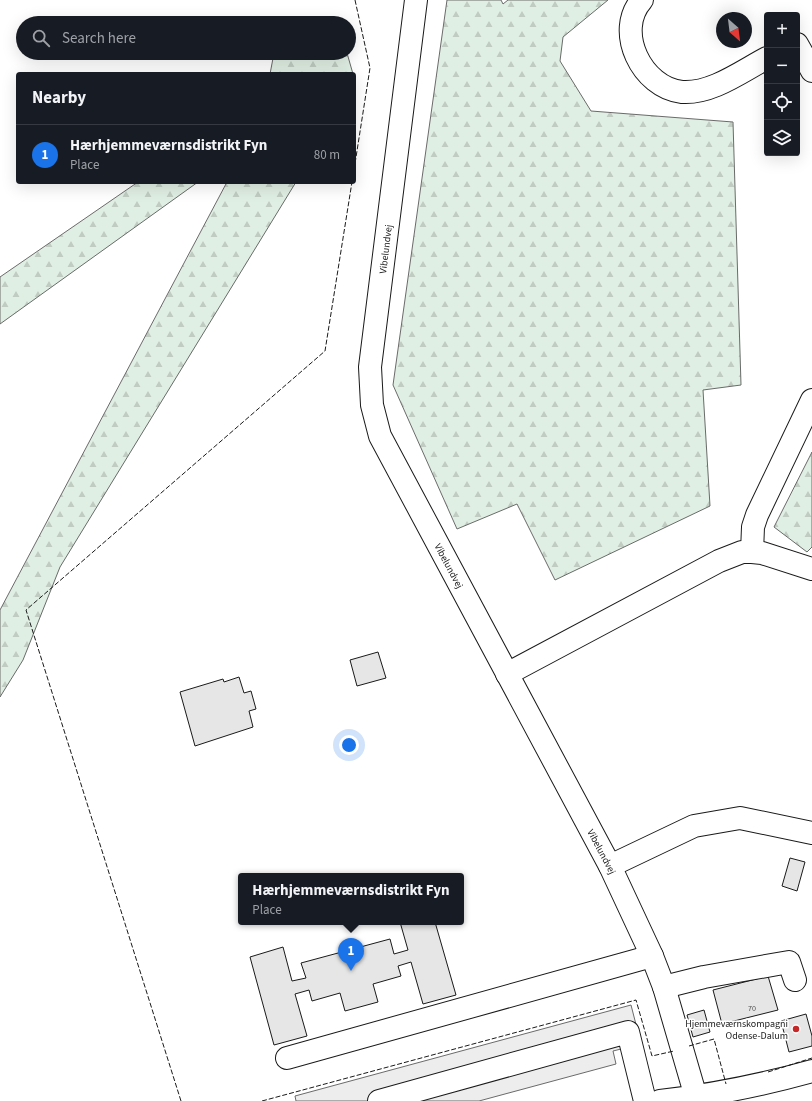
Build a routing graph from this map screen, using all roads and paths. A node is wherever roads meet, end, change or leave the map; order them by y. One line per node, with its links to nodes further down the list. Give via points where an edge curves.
1 (416, 0): 11 (street, Vibelundvej, via 370,367 372,405 380,436)
2 (642, 0): 6 (street, via 634,15 631,28 632,43 644,69 666,88 682,92 698,91)
3 (812, 34): 4 (street)
4 (800, 41)
5 (800, 48): 7 (street)
6 (764, 60)
7 (812, 71)
8 (812, 400): 9 (street, via 757,515)
9 (752, 552): 10 (street); 11 (street, via 742,552 719,560)
10 (812, 569)
11 (507, 674): 13 (street, Vibelundvej)
12 (812, 833): 13 (street, via 740,818 694,826)
13 (610, 866): 14 (street, Vibelundvej)
14 (652, 956): 16 (street, Vibelundvej); 17 (street)
15 (795, 980): 16 (street, via 788,962)
16 (664, 987): 19 (street, Vibelundvej)
17 (287, 1058)
18 (812, 1071): 19 (street, via 770,1083)
19 (696, 1097): 22 (street)
20 (379, 1101): 21 (street, via 628,1032)
21 (645, 1101)
22 (660, 1101)

